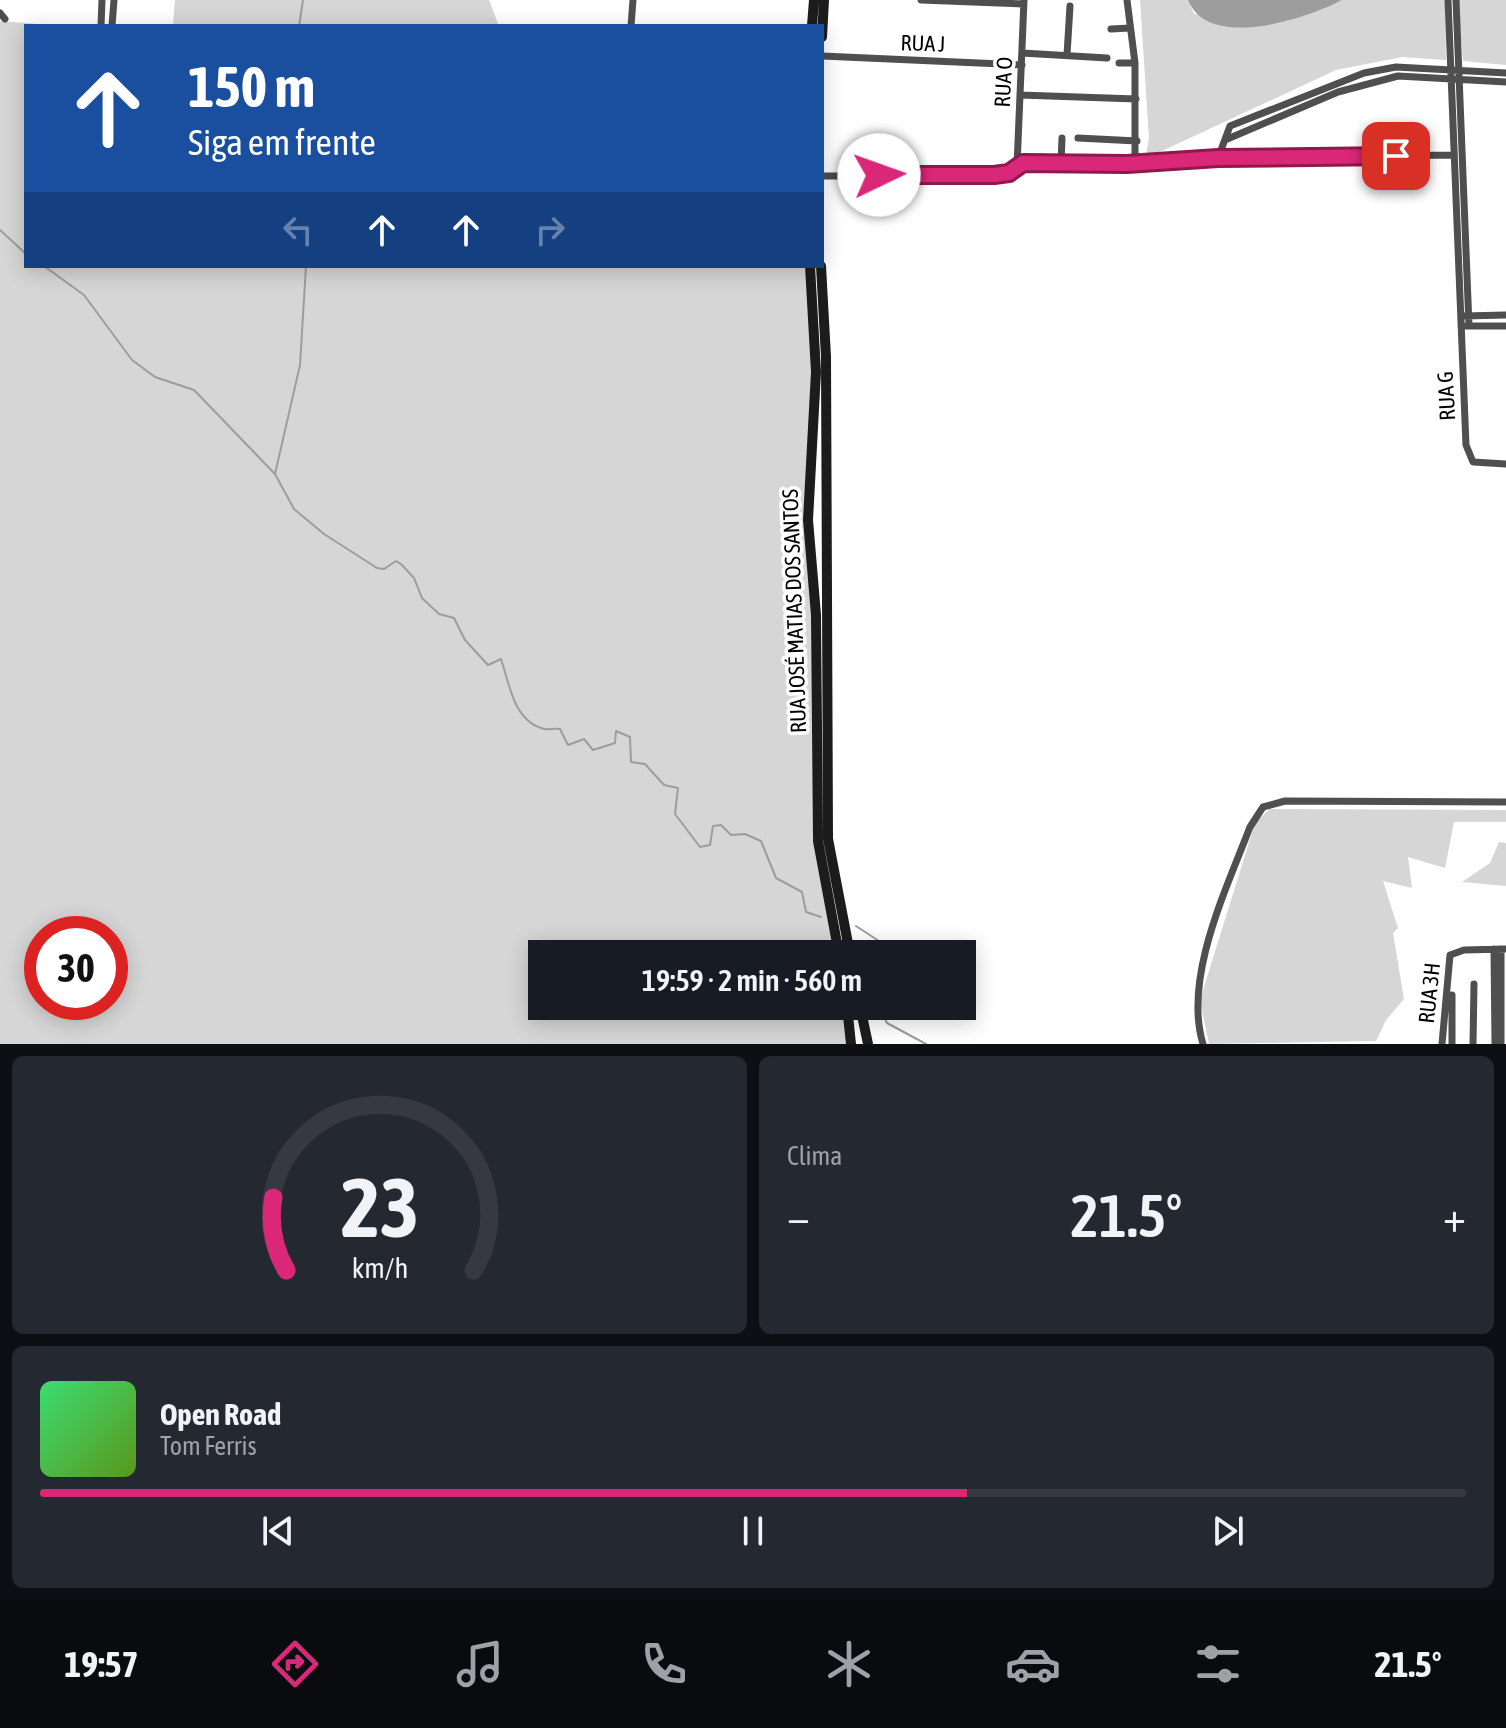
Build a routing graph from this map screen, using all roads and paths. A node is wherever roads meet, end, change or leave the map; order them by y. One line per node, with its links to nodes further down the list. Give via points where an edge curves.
1 (102, 0): 12 (street)
2 (114, 0): 13 (street)
3 (633, 0): 14 (street)
4 (814, 0): 15 (main road)
5 (824, 0): 16 (main road)
6 (921, 0): 10 (street)
7 (1127, 0): 17 (street)
8 (1448, 0): 19 (street)
9 (1456, 0): 19 (street)
10 (1024, 2): 20 (street, RUA O)
11 (1070, 6): 21 (street)
12 (101, 24)
13 (112, 24)
14 (631, 24)
15 (812, 24)
16 (823, 24)
17 (1130, 28): 18 (street); 25 (street)
18 (1111, 29)
19 (1454, 44): 27 (street, RUA G); 28 (street)
20 (1022, 53): 21 (street); 26 (street, RUA O)
21 (1067, 55): 23 (street)
22 (824, 56): 26 (street, RUA J)
23 (1107, 58)
24 (1119, 63): 25 (street)
25 (1135, 63): 32 (street)
26 (1022, 65): 31 (street, RUA O)
27 (1450, 73): 28 (street); 36 (street, RUA G); 37 (street, via 1397,72 1338,92 1224,140)
28 (1460, 73): 29 (street); 30 (street); 44 (street)
29 (1506, 73)
30 (1506, 82)
31 (1020, 95): 32 (street); 40 (street, RUA O)
32 (1136, 99): 35 (street)
33 (1062, 138): 38 (street)
34 (1078, 138): 35 (street)
35 (1137, 141): 39 (street)
36 (1454, 155): 37 (street); 46 (street, RUA G)
37 (1218, 158): 39 (street)
38 (1061, 163): 39 (street); 40 (street)
39 (1135, 164)
40 (1017, 166): 41 (street, via 994,175)
41 (824, 176)
42 (810, 268): 51 (main road, RUA JOSÉ MATIAS DOS SANTOS, via 816,372)
43 (821, 268): 52 (main road, RUA JOSÉ MATIAS DOS SANTOS)
44 (1469, 315): 45 (street); 46 (street); 48 (street)
45 (1506, 315)
46 (1459, 316): 47 (street, RUA G)
47 (1460, 326): 48 (street); 50 (street, RUA G, via 1466,445 1473,462)
48 (1469, 326): 49 (street)
49 (1506, 326)
50 (1506, 464)
51 (809, 491): 52 (main road, via 819,499); 53 (main road, RUA JOSÉ MATIAS DOS SANTOS)
52 (827, 492): 54 (main road, RUA JOSÉ MATIAS DOS SANTOS)
53 (808, 520): 54 (main road, via 818,516); 56 (main road, RUA JOSÉ MATIAS DOS SANTOS, via 816,615 818,841)
54 (827, 521): 57 (main road, RUA JOSÉ MATIAS DOS SANTOS, via 828,839)
55 (1506, 802): 65 (street, via 1285,801 1263,807 1246,836 1200,969 1196,999)
56 (836, 940)
57 (847, 940)
58 (1500, 949): 66 (street, RUA 3H, via 1458,951 1447,960); 69 (street)
59 (1474, 984): 68 (street)
60 (1452, 995): 67 (street)
61 (848, 1020): 63 (main road)
62 (863, 1020): 64 (main road)
63 (851, 1044)
64 (868, 1044)
65 (1203, 1044)
66 (1442, 1044)
67 (1452, 1044)
68 (1473, 1044)
69 (1498, 1044)

